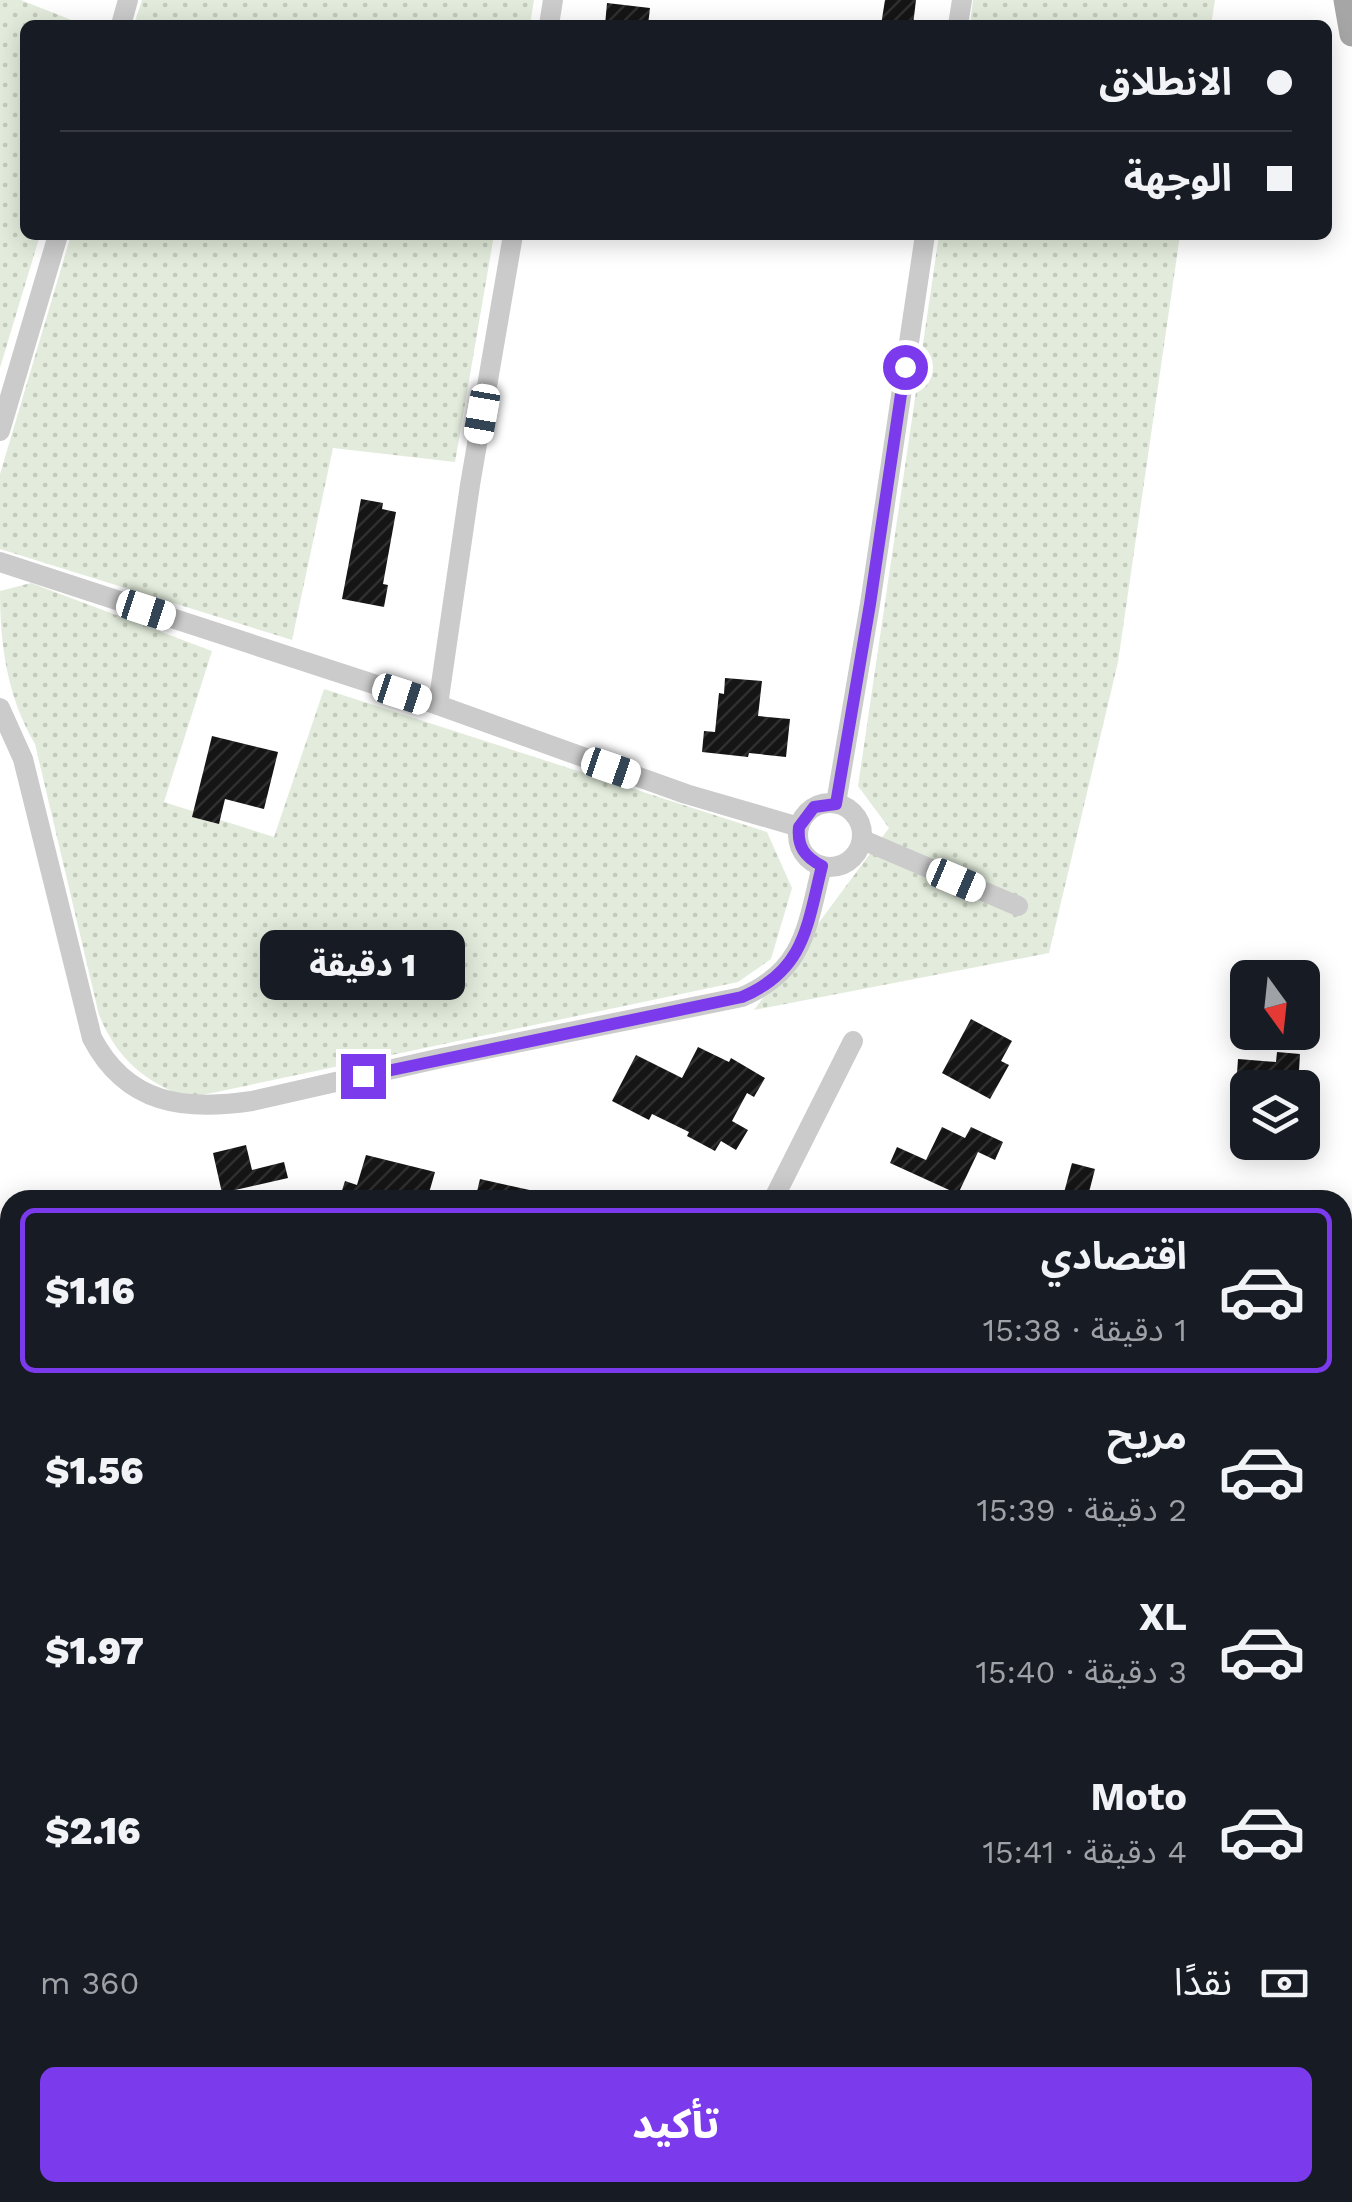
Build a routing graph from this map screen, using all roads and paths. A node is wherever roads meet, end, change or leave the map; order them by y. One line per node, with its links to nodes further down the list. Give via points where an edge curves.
1 (1346, 0): 2 (main road)
2 (1352, 34)
3 (57, 240): 6 (street)
4 (512, 240): 8 (street)
5 (924, 240): 10 (street)
6 (0, 430)
7 (0, 562): 8 (street)
8 (438, 705): 11 (street)
9 (0, 709): 13 (street, via 24,760 92,1038 129,1082 180,1105 252,1101 742,997 792,963)
10 (836, 804): 11 (street, via 814,807); 12 (street, via 858,820)
11 (799, 827): 13 (street, via 801,850)
12 (862, 840): 13 (street, via 844,864); 14 (street)
13 (822, 866)
14 (1018, 906)
15 (853, 1041): 16 (street)
16 (779, 1190)

